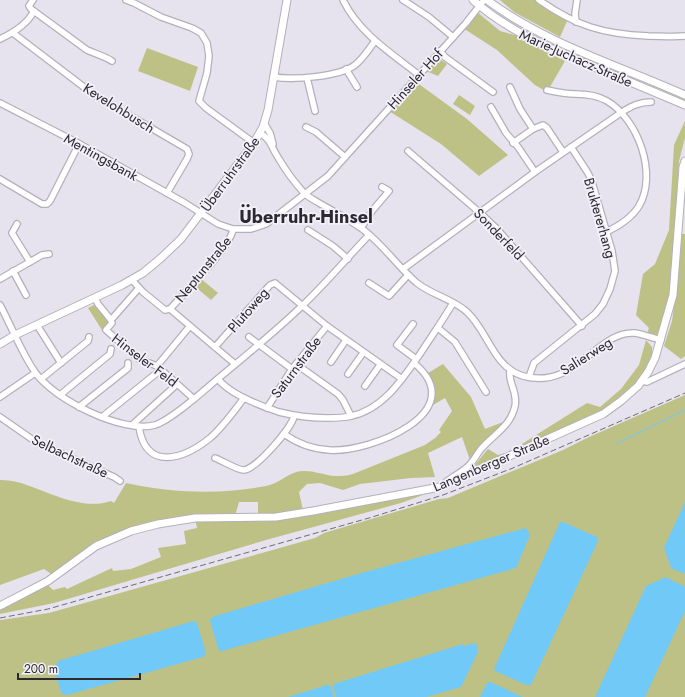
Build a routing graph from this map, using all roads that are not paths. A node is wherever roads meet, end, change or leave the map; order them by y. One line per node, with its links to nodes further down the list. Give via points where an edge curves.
1 (33, 0): 12 (street, via 29,6)
2 (126, 0): 40 (street, via 201,33 207,43 209,56 200,101)
3 (286, 0): 23 (main road, Überruhrstraße)
4 (343, 0): 18 (street, via 353,17)
5 (403, 0): 15 (street)
6 (473, 0): 10 (main road, Marie-Juchacz-Straße)
7 (497, 0): 11 (main road)
8 (539, 0): 13 (street)
9 (577, 0): 13 (street)
10 (484, 2): 11 (main road, Marie-Juchacz-Straße); 15 (street, Hinseler Hof); 32 (main road, Marie-Juchacz-Straße, via 511,28 536,42)
11 (499, 9): 29 (main road, Marie-Juchacz-Straße, via 562,44)
12 (34, 11): 14 (street, via 28,21); 20 (street, via 87,50)
13 (576, 22): 16 (street, via 616,34)
14 (13, 33): 17 (street); 52 (street, Kevelohbusch, via 93,94 187,149 187,159)
15 (453, 37): 19 (street, Hinseler Hof)
16 (685, 37)
17 (0, 39)
18 (375, 41): 21 (street, via 355,65); 22 (street)
19 (440, 51): 22 (street, Hinseler Hof); 28 (street)
20 (112, 61)
21 (346, 69): 24 (street); 25 (street)
22 (419, 74): 47 (street, Hinseler Hof)
23 (273, 77): 24 (street); 36 (main road, Überruhrstraße)
24 (307, 78): 34 (street)
25 (357, 87)
26 (510, 87): 38 (street)
27 (547, 90): 35 (street, via 600,97)
28 (493, 92)
29 (685, 95)
30 (651, 102): 35 (street, via 641,102)
31 (0, 103): 42 (street, Mentingsbank)
32 (685, 105)
33 (491, 107): 41 (street)
34 (315, 110)
35 (622, 112): 44 (street); 60 (street, via 641,145 646,178 639,206 628,220)
36 (264, 123): 39 (main road, Überruhrstraße); 43 (street)
37 (306, 127): 47 (street, via 316,132)
38 (533, 129): 41 (street); 46 (street, via 543,125)
39 (260, 133): 40 (main road, Überruhrstraße); 43 (street, via 268,138)
40 (254, 143): 55 (main road, Überruhrstraße)
41 (513, 143): 49 (street)
42 (79, 144): 50 (street, via 47,204 42,204); 52 (street, Mentingsbank)
43 (273, 146): 53 (street, via 287,172)
44 (571, 147): 46 (street); 60 (street, Bruktererhang, via 592,182)
45 (408, 151): 54 (street, Sonderfeld)
46 (563, 152): 49 (street)
47 (345, 157): 53 (street, Hinseler Hof, via 328,176)
48 (685, 161): 89 (main road, Langenberger Straße, via 673,295)
49 (535, 172): 54 (street)
50 (0, 179)
51 (382, 187): 57 (street, via 389,191)
52 (167, 193): 55 (street, Mentingsbank)
53 (305, 194): 57 (street); 58 (street, Hinseler Hof, via 262,226)
54 (479, 212): 65 (street); 83 (street, Sonderfeld)
55 (201, 213): 58 (street, Mentingsbank, via 218,224); 69 (main road, Überruhrstraße, via 173,247)
56 (17, 224): 64 (street, via 12,233)
57 (362, 228): 61 (street)
58 (233, 229): 77 (street, Neptunstraße, via 225,247)
59 (308, 230): 63 (street)
60 (606, 232): 83 (street, Bruktererhang, via 615,271 613,279 603,304)
61 (369, 235): 63 (street, Hinseler Feld); 65 (street)
62 (49, 254): 64 (street)
63 (348, 259): 76 (street, Hinseler Feld)
64 (30, 262): 66 (street)
65 (403, 269): 67 (street)
66 (13, 271): 68 (street); 72 (street)
67 (408, 275): 70 (street, via 389,296); 74 (street, via 418,284)
68 (0, 278)
69 (132, 280): 71 (street, Neptunstraße); 73 (main road, Überruhrstraße)
70 (369, 283)
71 (139, 288): 77 (street, Neptunstraße, via 165,310); 78 (street)
72 (26, 294)
73 (95, 298): 78 (street); 80 (main road, Überruhrstraße)
74 (453, 303): 84 (street); 104 (street, via 475,320 491,348)
75 (0, 305): 85 (street, Hinseler Feld)
76 (302, 306): 82 (street); 91 (street, Hinseler Feld); 92 (street, Plutoweg, via 273,283)
77 (170, 309): 81 (street, Neptunstraße)
78 (111, 320): 103 (street, Hinseler Feld, via 112,323 106,330 139,359)
79 (413, 324): 95 (street, via 397,345)
80 (37, 325): 85 (main road, Überruhrstraße); 97 (street)
81 (190, 326): 92 (street, Neptunstraße); 103 (street)
82 (327, 326): 88 (street); 102 (street, Saturnstraße)
83 (582, 326): 107 (street, Bruktererhang, via 534,363)
84 (438, 328): 95 (street); 114 (street, via 455,342)
85 (15, 335): 90 (main road, Überruhrstraße); 105 (street, Hinseler Feld)
86 (89, 337): 97 (street, Hinseler Feld, via 88,341)
87 (249, 337): 91 (street)
88 (346, 340): 94 (street); 96 (street)
89 (661, 340): 107 (street, Salierweg, via 634,333 622,335 611,339 572,368 559,374 546,378); 111 (main road, Langenberger Straße, via 655,358)
90 (0, 344)
91 (259, 345): 99 (street, Hinseler Feld); 102 (street)
92 (215, 348): 99 (street, Neptunstraße)
93 (112, 349): 115 (street, Hinseler Feld, via 110,354)
94 (363, 353): 101 (street); 106 (street)
95 (415, 361): 110 (street); 127 (street, via 428,377 431,398 428,408 421,417 393,436 371,444 330,450 304,446)
96 (331, 362)
97 (61, 363): 108 (street, Hinseler Feld)
98 (128, 363): 119 (street, Hinseler Feld, via 128,368)
99 (235, 364): 109 (street, Hinseler Feld)
100 (685, 364): 111 (street, via 647,382)
101 (380, 365): 110 (street); 112 (street)
102 (294, 366): 120 (street, Saturnstraße); 122 (street, via 338,394 344,400)
103 (158, 369): 118 (street, Hinseler Feld); 124 (street, Hinseler Feld)
104 (510, 371): 107 (street, Salierweg); 130 (street, via 510,380 516,395 513,412 506,426 481,449 466,468)
105 (35, 373): 108 (street, Hinseler Feld); 116 (street)
106 (348, 374)
107 (529, 377)
108 (41, 379): 115 (street, Hinseler Feld)
109 (218, 379): 117 (street); 118 (street, Hinseler Feld)
110 (402, 379): 122 (street, via 377,404)
111 (642, 381): 130 (main road, Langenberger Straße, via 633,392 597,418)
112 (365, 386)
113 (174, 387): 125 (street, Hinseler Feld)
114 (486, 392)
115 (60, 395): 119 (street, Hinseler Feld)
116 (1, 396)
117 (244, 398): 120 (street); 126 (street, via 210,437 190,450 171,457 151,452)
118 (194, 399): 126 (street, Hinseler Feld, via 159,423)
119 (79, 407): 124 (street, Hinseler Feld)
120 (267, 408): 121 (street)
121 (294, 416): 122 (street); 127 (street)
122 (351, 416)
123 (0, 417): 129 (street, Selbachstraße, via 36,442)
124 (102, 417): 125 (street, Hinseler Feld)
125 (132, 425): 126 (street, Hinseler Feld)
126 (139, 426)
127 (284, 434): 128 (street, via 267,453 246,470)
128 (215, 458)
129 (120, 481)
130 (440, 487): 131 (main road, Langenberger Straße, via 313,512 283,516 205,517 146,527 96,546 48,581)
131 (0, 606)

